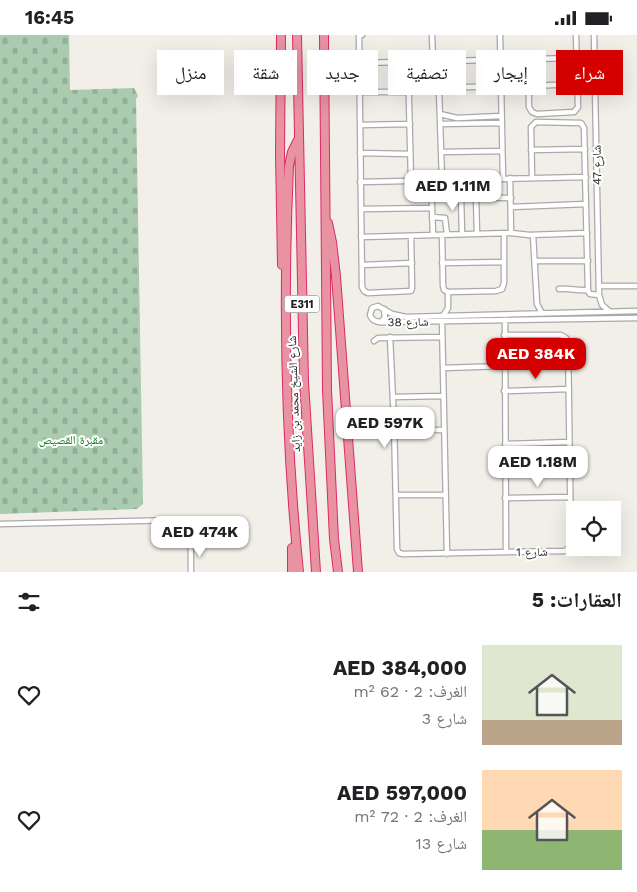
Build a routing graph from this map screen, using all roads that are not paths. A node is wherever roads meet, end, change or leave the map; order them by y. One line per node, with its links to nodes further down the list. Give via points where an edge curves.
1 (280, 35): 73 (highway, via 280,233)
2 (297, 35): 25 (highway, شارع الشيخ محمد بن زايد / E311)
3 (324, 35): 46 (highway, E311)
4 (362, 35): 9 (street, via 359,35)
5 (432, 35): 10 (street)
6 (500, 35): 11 (street)
7 (576, 35): 12 (street)
8 (594, 35): 64 (street, شارع 47)
9 (359, 50)
10 (434, 50)
11 (500, 50)
12 (576, 50)
13 (359, 95): 24 (street)
14 (409, 95): 22 (street)
15 (439, 95): 19 (street)
16 (501, 95): 20 (street)
17 (529, 95): 18 (street, via 529,107 537,114 574,112)
18 (577, 95)
19 (440, 114): 20 (street, via 457,118); 23 (street)
20 (501, 116): 21 (street)
21 (502, 123): 23 (street); 28 (street)
22 (410, 124): 24 (street); 31 (street)
23 (440, 124): 29 (street)
24 (360, 125): 30 (street)
25 (299, 139): 73 (highway, via 289,166); 111 (highway, شارع الشيخ محمد بن زايد / E311, via 304,382)
26 (585, 149): 27 (street); 27 (street, via 582,123 536,122 531,127); 32 (street)
27 (531, 150): 34 (street)
28 (502, 151): 29 (street); 35 (street)
29 (441, 152): 37 (street)
30 (360, 153): 31 (street); 39 (street)
31 (410, 154): 38 (street)
32 (586, 177): 34 (street); 42 (street)
33 (510, 178): 34 (street); 35 (street); 41 (street)
34 (532, 178)
35 (503, 179): 37 (street)
36 (431, 180): 37 (street); 38 (street); 44 (street)
37 (442, 180)
38 (411, 181): 39 (street)
39 (360, 182): 45 (street)
40 (476, 197): 41 (street); 51 (street, via 459,197); 52 (street)
41 (511, 198): 43 (street)
42 (586, 205): 43 (street); 50 (street)
43 (511, 207): 49 (street)
44 (432, 208): 45 (street); 47 (street)
45 (361, 209): 57 (street)
46 (324, 210): 112 (highway, E311, via 327,390); 113 (highway, via 335,259)
47 (432, 217): 53 (street); 54 (street, via 445,218)
48 (504, 233): 49 (street); 52 (street); 60 (street)
49 (511, 233): 55 (street)
50 (587, 233): 55 (street); 59 (street)
51 (462, 234): 52 (street); 54 (street)
52 (477, 234)
53 (433, 235): 54 (street); 56 (street)
54 (444, 235): 62 (street)
55 (533, 235): 58 (street)
56 (412, 236): 57 (street); 61 (street)
57 (361, 237): 63 (street)
58 (534, 261): 59 (street); 70 (street)
59 (588, 261): 67 (street)
60 (504, 262): 62 (street); 68 (street, via 503,286 499,290)
61 (412, 263): 63 (street); 63 (street, via 412,288 408,292 366,293 362,287)
62 (442, 263): 68 (street, via 443,288)
63 (362, 265)
64 (599, 286): 65 (street); 69 (street, شارع 47)
65 (637, 286)
66 (559, 289): 67 (street)
67 (588, 290): 69 (street, via 590,294)
68 (448, 292): 71 (street)
69 (599, 295): 74 (street, via 602,305); 76 (street, شارع 47)
70 (537, 304): 77 (street); 78 (street)
71 (448, 308): 79 (street); 80 (street)
72 (384, 309): 80 (street, شارع 38, via 402,317); 83 (street, via 385,318); 83 (street, شارع 38, via 378,305 370,310 372,319)
73 (286, 310): 104 (highway)
74 (609, 311): 75 (street, شارع 38); 76 (street, شارع 38)
75 (637, 311)
76 (591, 312): 78 (street, شارع 38)
77 (532, 313): 78 (street, شارع 38); 79 (street, شارع 38)
78 (542, 313)
79 (453, 315): 80 (street, شارع 38)
80 (443, 318): 82 (street, شارع 38); 83 (street, شارع 38); 86 (street)
81 (637, 318): 82 (street, شارع 38)
82 (503, 320): 84 (street)
83 (380, 322)
84 (504, 335): 88 (street); 90 (street, شارع 1, via 566,337)
85 (390, 337): 86 (street); 87 (street); 93 (street)
86 (442, 337): 89 (street)
87 (374, 341)
88 (504, 367): 89 (street); 91 (street)
89 (443, 368): 92 (street)
90 (569, 389): 91 (street); 98 (street, شارع 1)
91 (504, 391): 99 (street)
92 (443, 396): 93 (street); 95 (street)
93 (393, 397): 94 (street)
94 (394, 422): 96 (street, via 400,429); 97 (street)
95 (444, 430): 96 (street); 101 (street)
96 (408, 431): 97 (street)
97 (394, 439): 100 (street)
98 (569, 442): 99 (street); 102 (street, شارع 1)
99 (505, 444): 103 (street)
100 (396, 495): 101 (street); 107 (street, شارع 1, via 399,553)
101 (445, 495): 107 (street)
102 (570, 497): 103 (street); 106 (street, شارع 1, via 570,548)
103 (505, 498): 106 (street)
104 (293, 516): 109 (highway); 110 (highway)
105 (0, 524): 108 (street, via 178,520 188,525 191,532)
106 (506, 552): 107 (street, شارع 1)
107 (447, 553)
108 (191, 572)
109 (292, 572)
110 (299, 572)
111 (316, 572)
112 (338, 572)
113 (358, 572)

